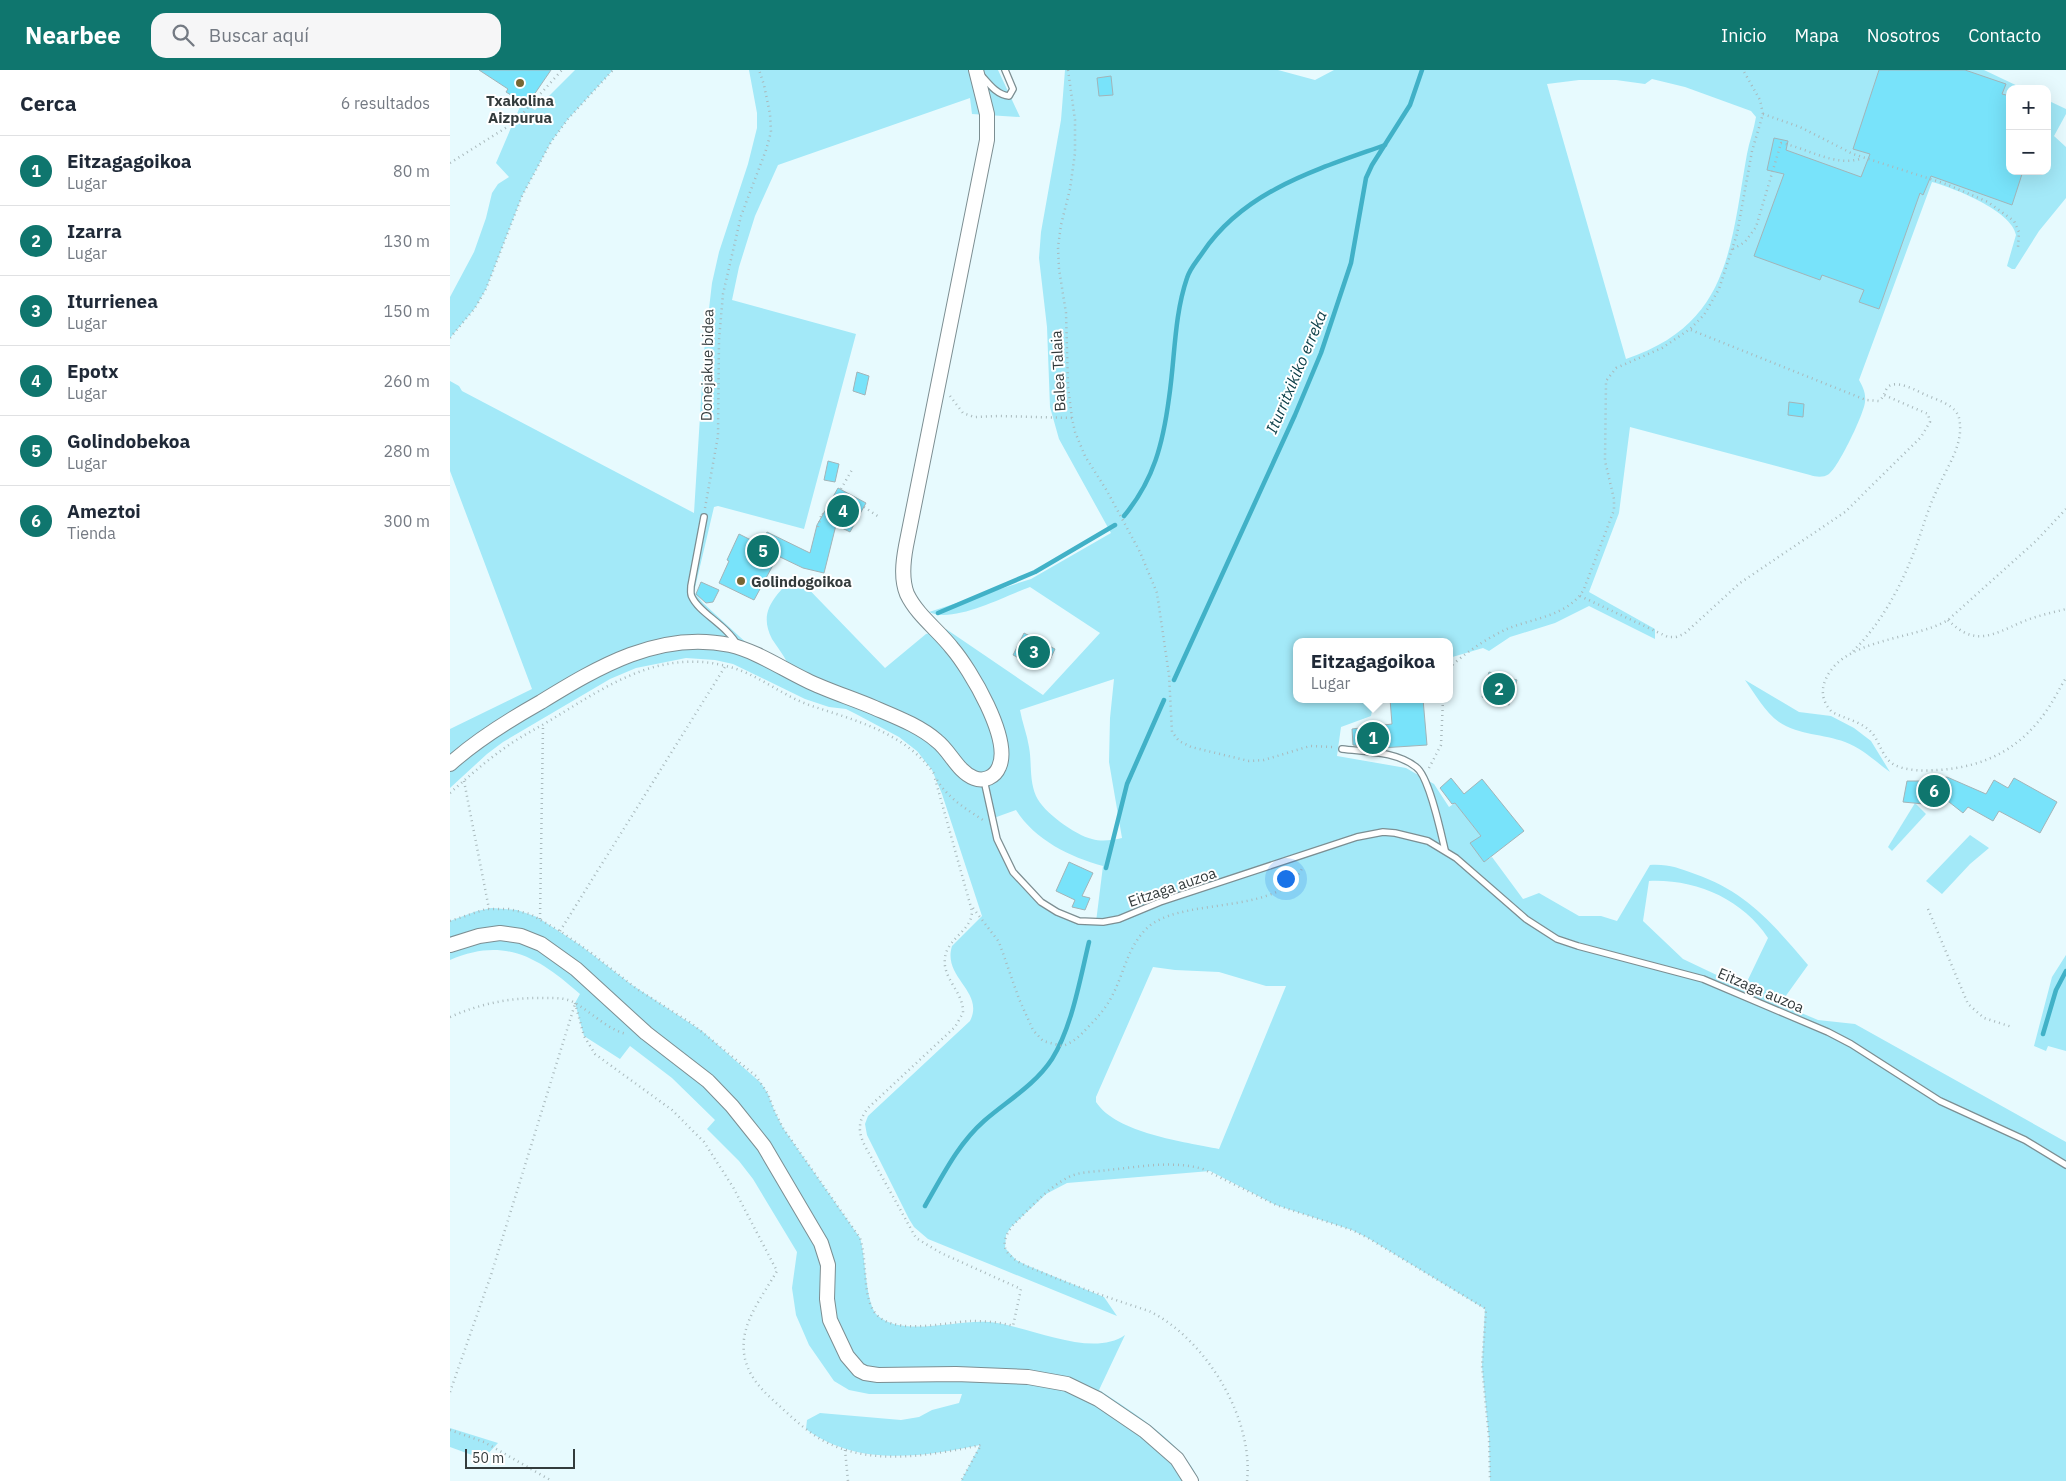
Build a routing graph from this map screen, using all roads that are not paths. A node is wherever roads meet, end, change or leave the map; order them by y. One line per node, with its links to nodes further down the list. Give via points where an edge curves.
1 (976, 70): 2 (lane, via 996,90 1010,96 1013,89); 7 (street, via 987,114 987,140 906,546 903,577 910,599 961,659 993,720 1001,747 1001,763 993,775)
2 (1004, 70)
3 (704, 517): 4 (lane, via 691,595 728,632)
4 (738, 648): 6 (street, via 709,643 681,644 619,658 490,733); 7 (street, via 915,727 938,742 970,777)
5 (1342, 749): 8 (lane, via 1392,756 1416,766 1436,812)
6 (450, 764)
7 (984, 780): 8 (lane, Eitzaga auzoa, via 999,846 1010,866 1041,902 1072,919 1086,922 1119,919 1155,904 1382,832 1417,837)
8 (1445, 850): 10 (lane, Eitzaga auzoa, via 1526,919 1557,939 1709,981 1828,1032 1940,1101 2036,1145)
9 (450, 945): 11 (street, via 495,934 531,940 576,969 739,1113 764,1146 823,1248 828,1265 830,1320 847,1356 859,1370 878,1375 1028,1377 1067,1384 1110,1406 1145,1431 1177,1459)
10 (2066, 1165)
11 (1191, 1481)

